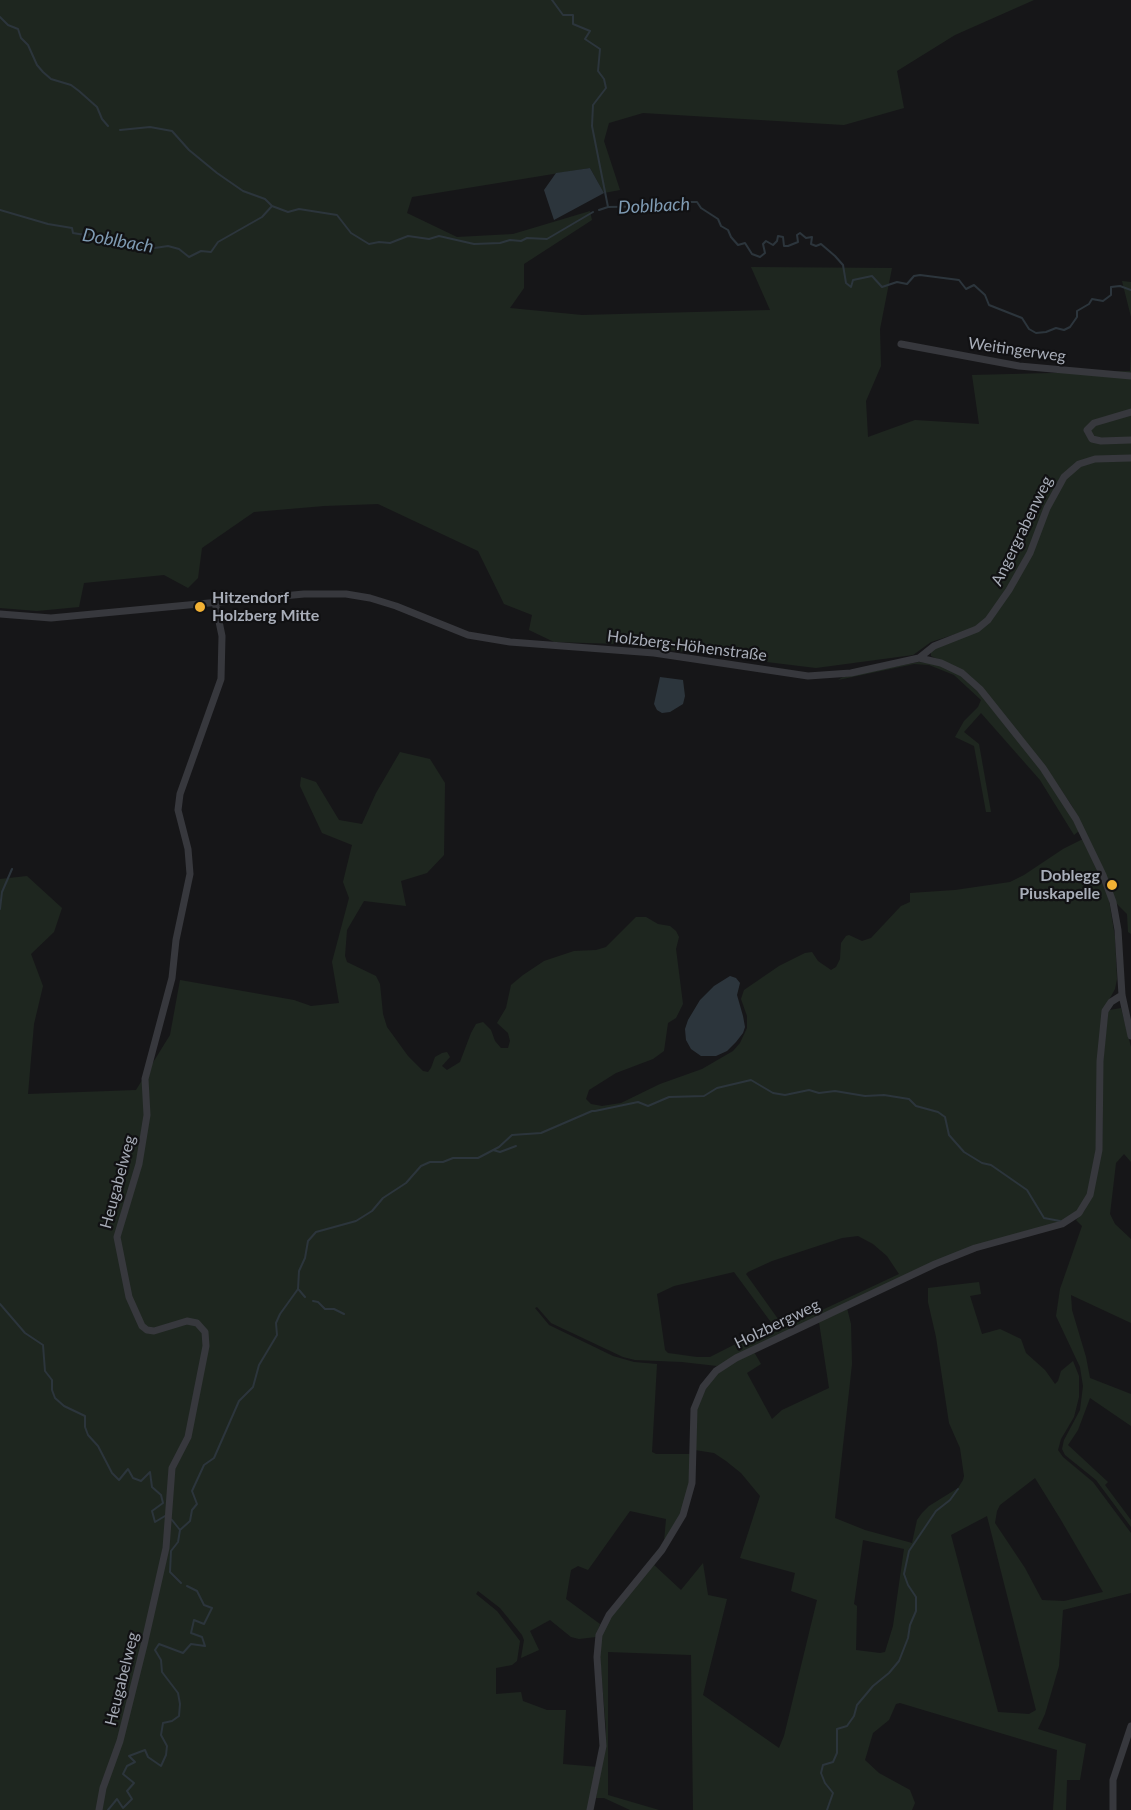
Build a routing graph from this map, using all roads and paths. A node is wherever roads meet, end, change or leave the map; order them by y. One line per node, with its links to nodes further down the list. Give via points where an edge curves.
1 (901, 344): 2 (street, Weitingerweg, via 1019,366)
2 (1131, 376)
3 (1131, 412): 4 (street, via 1094,423 1087,430 1092,439)
4 (1131, 440)
5 (1131, 458): 8 (street, Angergrabenweg, via 1095,459 1079,464 1064,477 1030,553 988,620 977,629 934,646)
6 (215, 602): 7 (street, Holzberg-Höhenstraße, via 51,618); 8 (street, Holzberg-Höhenstraße, via 346,594 386,603 482,638 654,653 808,676 851,673); 12 (street, Heugabelweg, via 222,636 221,679 180,794 178,810 190,874 171,978 145,1079 147,1115 139,1164 117,1237 129,1297 142,1326 154,1331 187,1321 197,1323 205,1332 206,1346 188,1437 172,1468 166,1548 144,1645)
7 (0, 614)
8 (919, 658): 9 (street, Holzberg-Höhenstraße, via 953,668 973,682 1070,807 1110,894 1118,930)
9 (1122, 995): 10 (street, Holzberg-Höhenstraße); 13 (street, Holzbergweg, via 1106,1011 1100,1061 1100,1150 1090,1195 1078,1213 1062,1224 975,1248 935,1264 735,1358 719,1368 703,1387 694,1409 692,1483 683,1515 662,1550 609,1615 598,1635 603,1746)
10 (1131, 1036)
11 (1131, 1726): 14 (street, via 1113,1780)
12 (99, 1810)
13 (590, 1810)
14 (1113, 1810)

